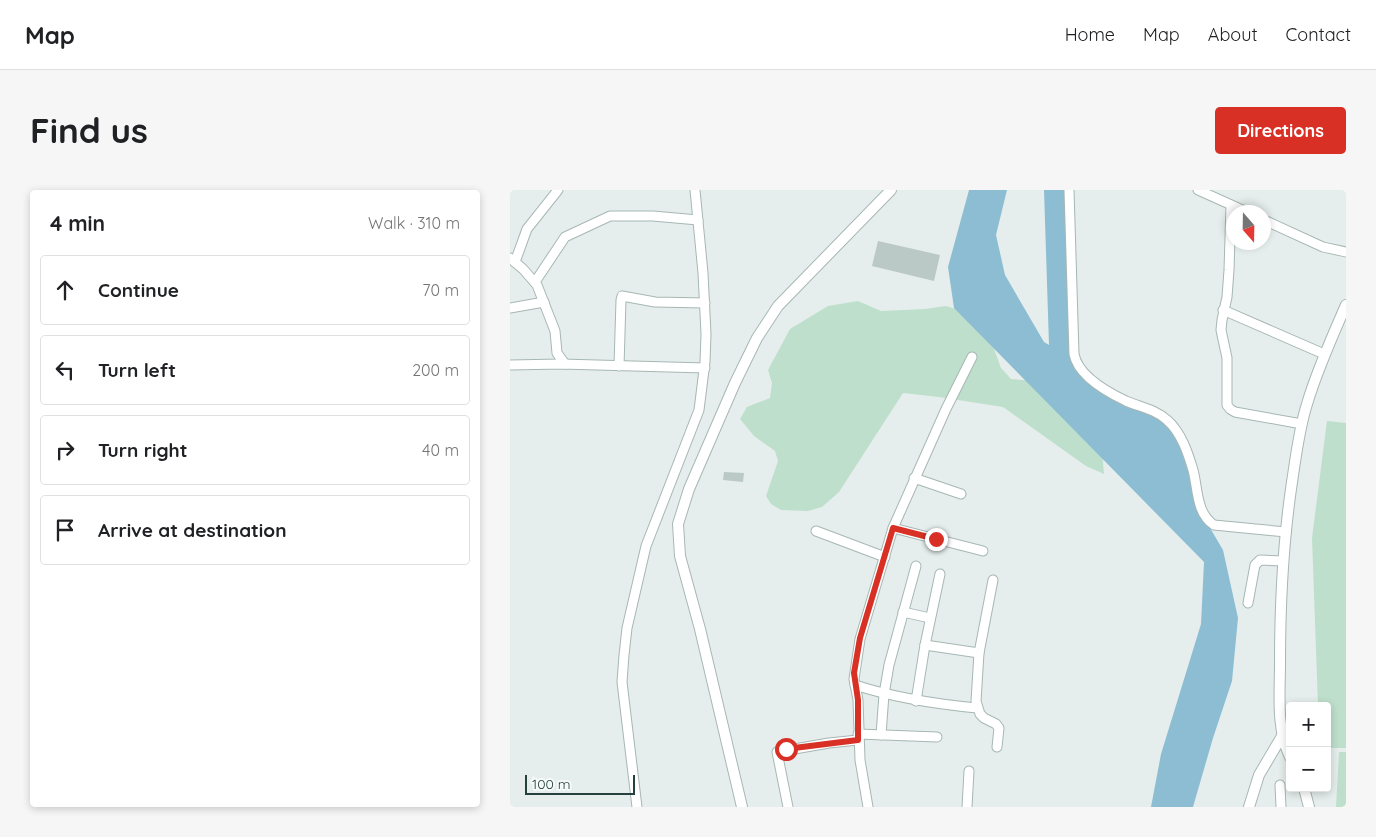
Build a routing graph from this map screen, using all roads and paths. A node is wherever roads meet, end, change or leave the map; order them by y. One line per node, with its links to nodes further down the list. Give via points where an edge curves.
1 (558, 190): 11 (street, via 527,229)
2 (695, 190): 7 (street)
3 (891, 190): 55 (street, via 778,306 757,338 689,489 678,524 680,556)
4 (1068, 190): 29 (street, via 1074,354 1079,369 1118,396 1168,420 1185,448 1206,520 1214,525)
5 (1198, 190): 6 (street)
6 (1231, 205)
7 (698, 220): 12 (street, via 610,216 565,237); 14 (street)
8 (1271, 223): 10 (street, via 1323,247)
9 (1230, 250): 17 (street)
10 (1346, 252)
11 (512, 260): 12 (street)
12 (536, 282): 13 (street)
13 (544, 302): 16 (street); 20 (street, via 555,331 557,353)
14 (705, 303): 22 (street, via 655,302 622,296); 23 (street)
15 (1346, 305): 18 (street)
16 (510, 308)
17 (1224, 310): 18 (street); 24 (street, via 1226,399 1230,410)
18 (1324, 354): 24 (street)
19 (972, 357): 25 (street)
20 (565, 364): 21 (street); 22 (street)
21 (510, 365)
22 (618, 366): 23 (street)
23 (705, 368): 54 (street, via 698,410 646,546 627,628 622,682)
24 (1302, 424): 29 (street)
25 (914, 478): 26 (street); 27 (street)
26 (961, 494)
27 (893, 528): 30 (street); 31 (street)
28 (816, 531): 31 (street)
29 (1286, 532): 32 (street)
30 (983, 552)
31 (884, 557): 41 (street, via 860,638)
32 (1283, 561): 36 (street, via 1257,561); 46 (street, via 1280,648)
33 (916, 566): 37 (street)
34 (940, 574): 38 (street)
35 (993, 580): 40 (street)
36 (1248, 603)
37 (903, 612): 38 (street); 42 (street)
38 (930, 618): 39 (street)
39 (925, 645): 40 (street); 43 (street)
40 (979, 653): 44 (street)
41 (855, 685): 42 (street); 47 (street)
42 (884, 694): 43 (street); 45 (street)
43 (916, 701): 44 (street)
44 (977, 708): 49 (street, via 999,728)
45 (881, 735): 47 (street); 48 (street)
46 (1282, 736): 50 (street); 59 (street, via 1259,775)
47 (858, 737): 56 (street, via 777,752); 57 (street)
48 (937, 738)
49 (997, 747)
50 (1286, 747)
51 (969, 771): 58 (street)
52 (1280, 785): 60 (street)
53 (1305, 792): 61 (street)
54 (637, 807)
55 (742, 807)
56 (788, 807)
57 (868, 807)
58 (967, 807)
59 (1249, 807)
60 (1281, 807)
61 (1309, 807)

